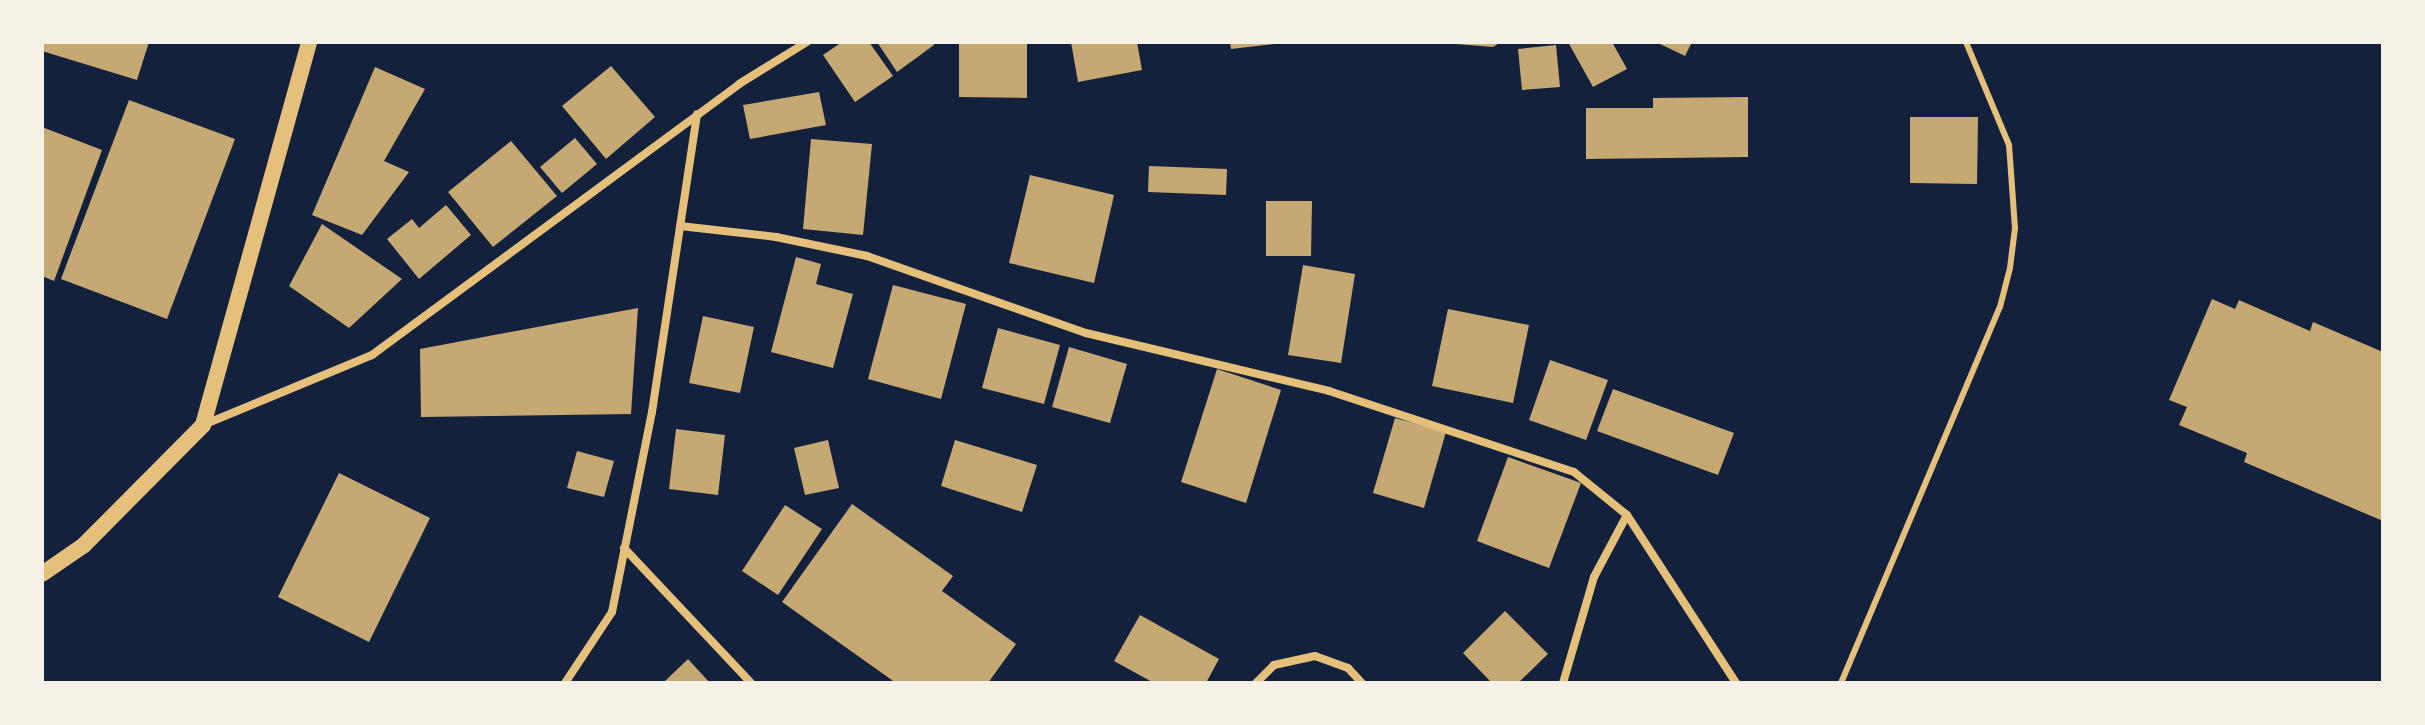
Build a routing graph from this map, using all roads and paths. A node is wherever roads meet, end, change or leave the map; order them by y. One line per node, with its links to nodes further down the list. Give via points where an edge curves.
1 (309, 42): 6 (main road)
2 (807, 42): 4 (street)
3 (1966, 42): 16 (lane, via 2009,145 2015,186 2010,268 2000,307)
4 (697, 114): 5 (street); 6 (street, via 372,355)
5 (680, 226): 7 (street, via 776,237 867,256 1086,333 1329,391 1555,464 1593,483); 8 (street)
6 (203, 425): 9 (main road, via 84,545)
7 (1627, 515): 14 (street, via 1594,577); 15 (street)
8 (624, 548): 10 (street, via 612,612); 11 (street)
9 (42, 574)
10 (565, 683)
11 (751, 683)
12 (1256, 683): 13 (street, via 1274,665 1315,656 1348,668)
13 (1362, 683)
14 (1563, 683)
15 (1736, 683)
16 (1841, 683)

